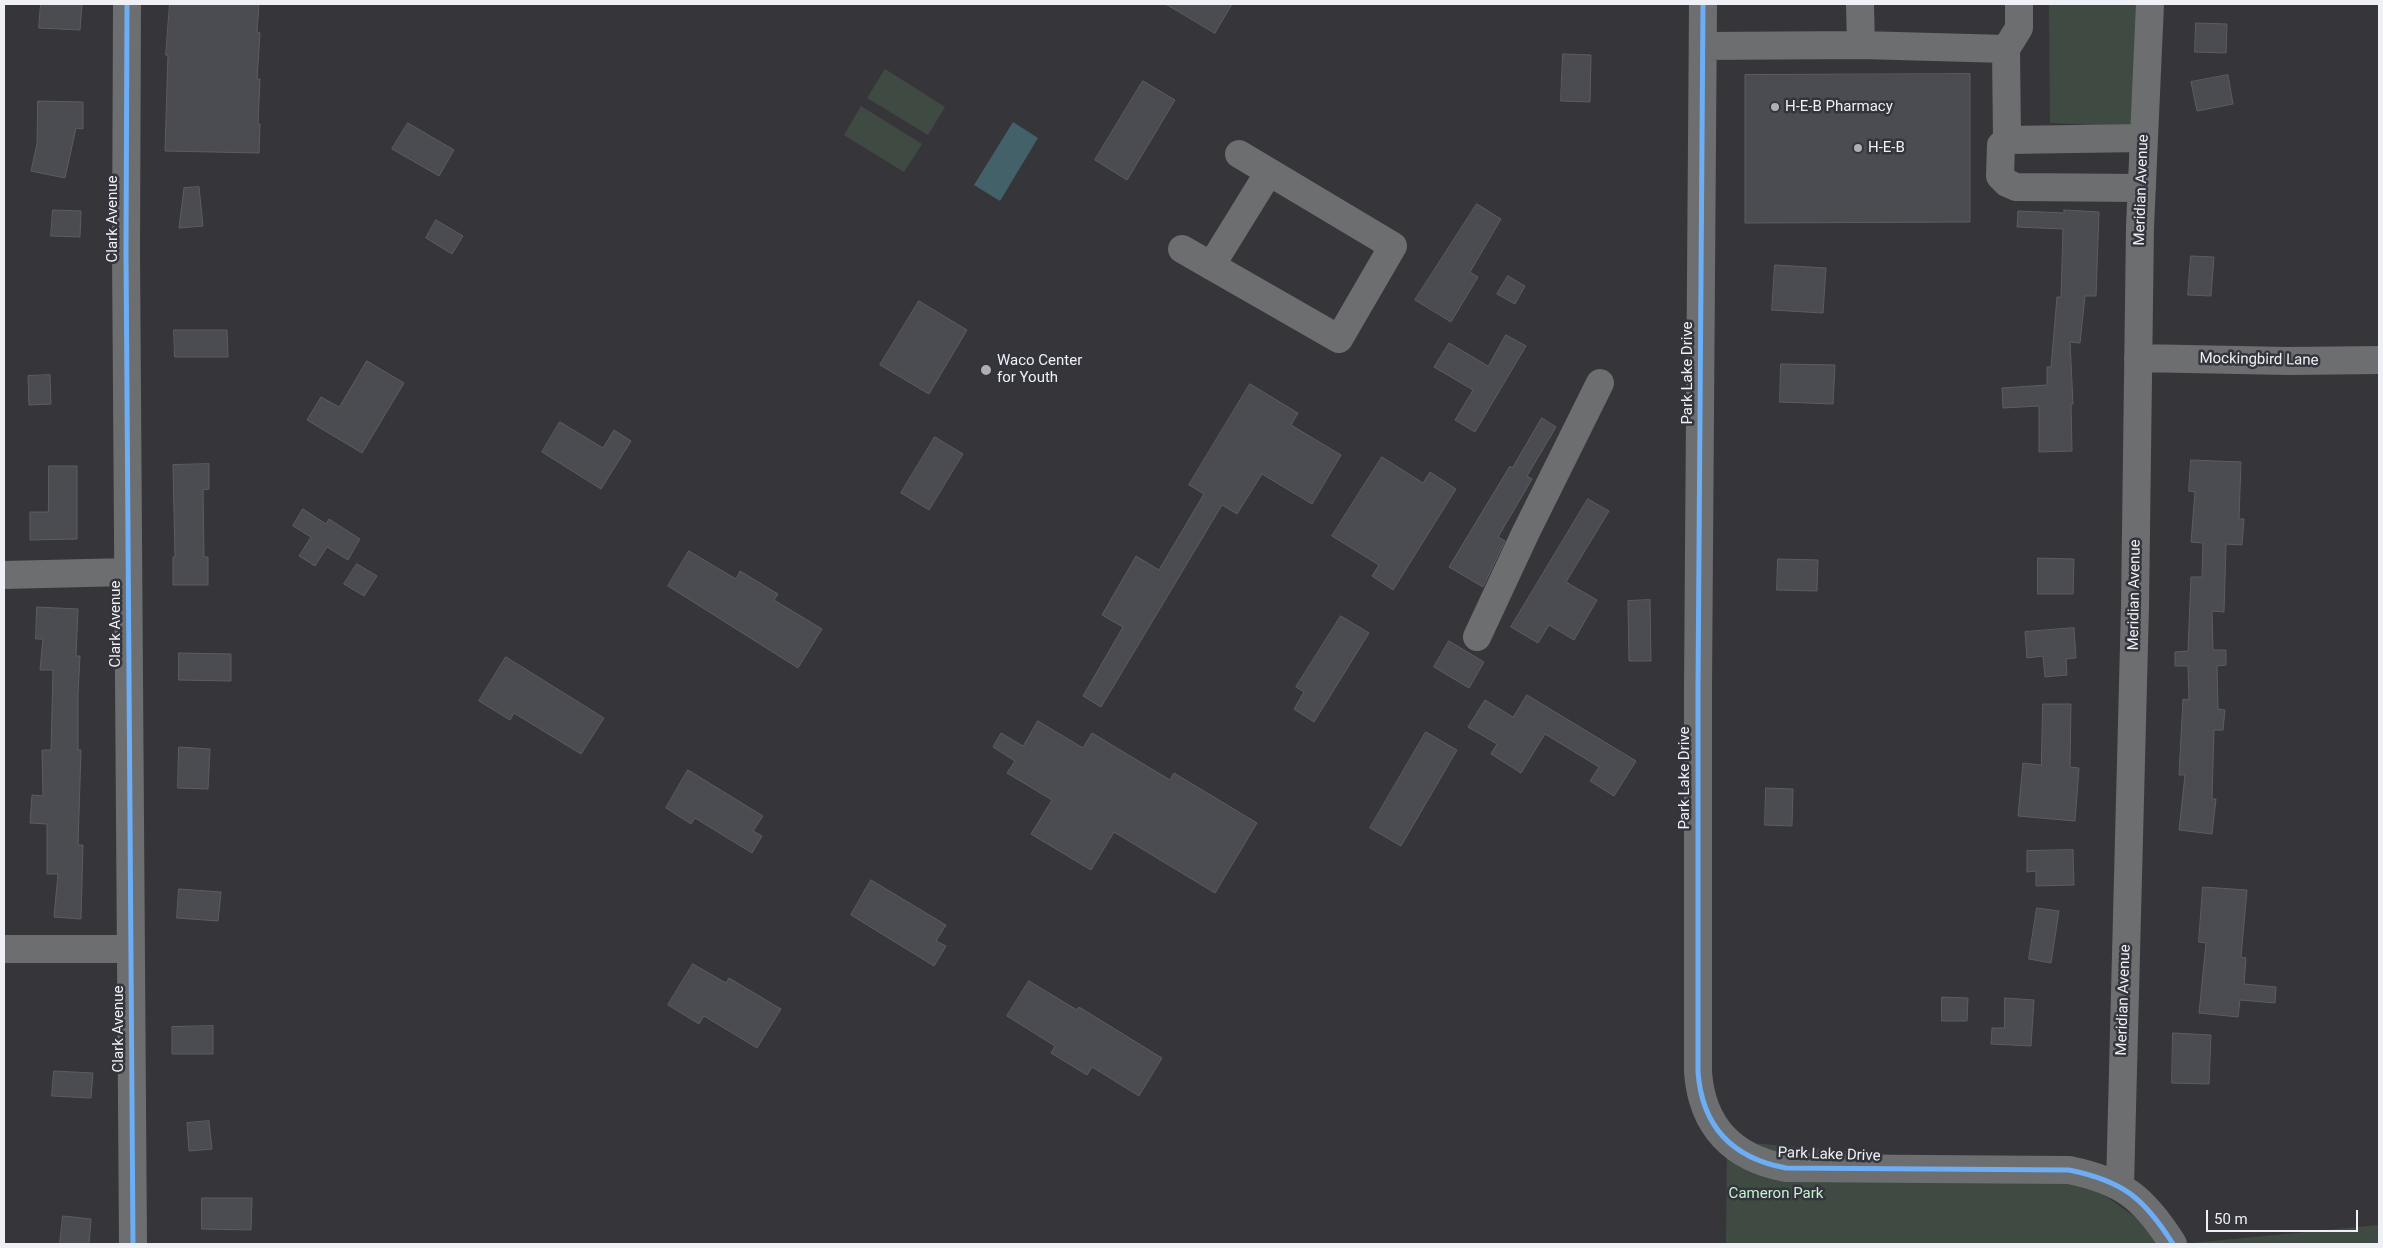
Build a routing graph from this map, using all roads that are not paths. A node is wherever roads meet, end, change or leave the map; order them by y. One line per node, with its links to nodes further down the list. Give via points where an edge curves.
1 (127, 4): 19 (street, Clark Avenue)
2 (1703, 4): 7 (street, Park Lake Drive)
3 (1860, 4): 6 (street)
4 (2019, 4): 8 (street, via 2019,28)
5 (2150, 4): 9 (street, Meridian Avenue)
6 (1861, 45): 7 (street); 8 (street)
7 (1703, 46): 24 (street, Park Lake Drive, via 1698,677 1699,1092 1706,1111 1727,1141 1743,1154 1764,1164 1786,1168 2069,1170 2096,1175)
8 (2006, 49): 10 (street)
9 (2144, 138): 10 (street); 13 (street, Meridian Avenue)
10 (2007, 140): 13 (street, via 2001,145 2000,176 2016,187)
11 (1239, 154): 12 (street)
12 (1269, 172): 15 (street); 15 (street, via 1393,246 1339,339)
13 (2142, 188): 16 (street, Meridian Avenue)
14 (1182, 249): 15 (street)
15 (1212, 266)
16 (2138, 358): 17 (street, Mockingbird Lane); 24 (street, Meridian Avenue)
17 (2379, 360)
18 (1600, 383): 21 (street)
19 (128, 572): 20 (street); 23 (street, Clark Avenue)
20 (4, 575)
21 (1477, 637)
22 (4, 949): 23 (street)
23 (131, 949): 25 (street, Clark Avenue)
24 (2120, 1186): 26 (street, Park Lake Drive, via 2157,1218)
25 (134, 1244)
26 (2173, 1244)

